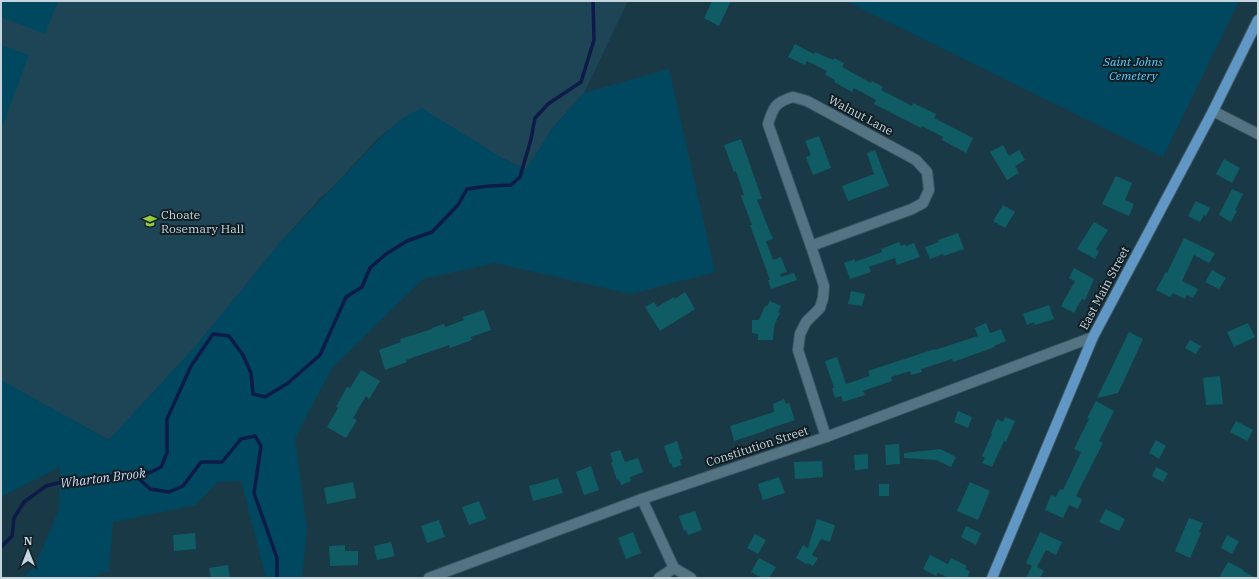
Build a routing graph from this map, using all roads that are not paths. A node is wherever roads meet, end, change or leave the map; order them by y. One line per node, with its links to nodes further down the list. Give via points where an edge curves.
1 (1258, 20): 2 (main road, East Main Street)
2 (1213, 111): 3 (street); 5 (main road, East Main Street)
3 (1258, 134)
4 (811, 246): 4 (street, Walnut Lane, via 768,124 773,109 782,100 793,97 807,101 916,160 927,172 929,190 923,203); 6 (street, Walnut Lane, via 824,286 823,298 820,308 806,322 800,334 798,350)
5 (1093, 337): 6 (street, Constitution Street); 12 (main road, East Main Street)
6 (826, 437): 7 (street, Constitution Street)
7 (642, 499): 8 (street); 9 (street, Constitution Street)
8 (674, 568): 10 (street); 11 (street)
9 (429, 578)
10 (659, 578)
11 (691, 578)
12 (992, 578)

